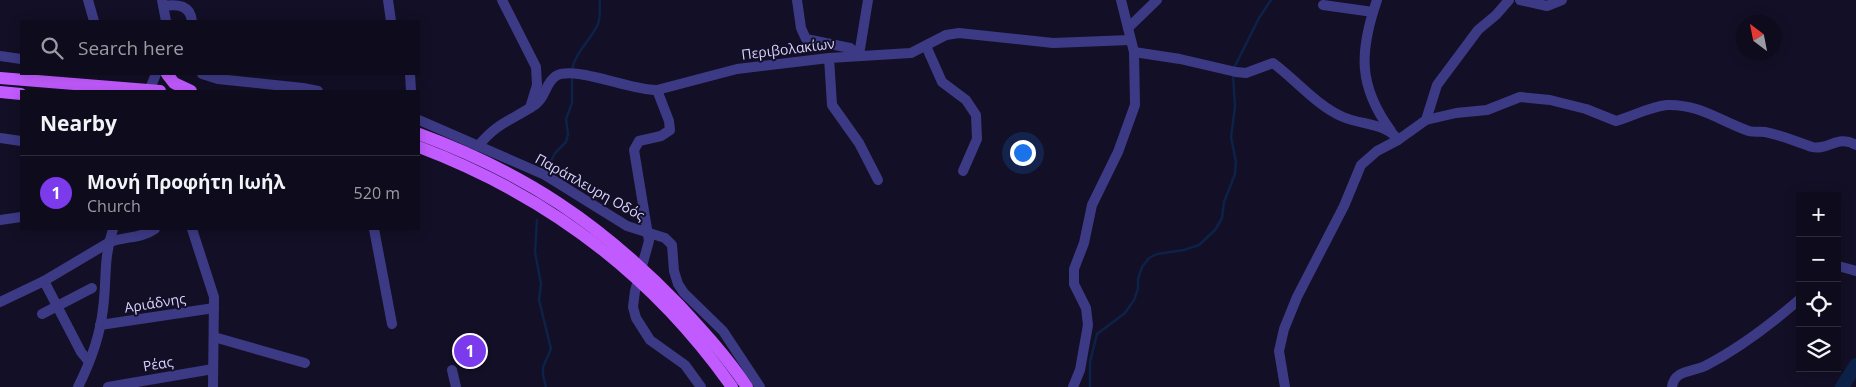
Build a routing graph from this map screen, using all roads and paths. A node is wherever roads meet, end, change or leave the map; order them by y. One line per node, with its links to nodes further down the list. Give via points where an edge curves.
1 (88, 0): 15 (street)
2 (388, 0): 18 (street)
3 (502, 0): 42 (street, via 536,67 537,85)
4 (797, 0): 23 (street, via 806,39 850,48)
5 (868, 0): 23 (street)
6 (1121, 0): 19 (street)
7 (1157, 0): 19 (street)
8 (1377, 0): 14 (street)
9 (1509, 0): 44 (street, via 1478,30 1437,85)
10 (1520, 0): 11 (street, via 1547,6)
11 (1562, 0)
12 (163, 3): 16 (street); 17 (street, via 185,7)
13 (1324, 5): 14 (street)
14 (1373, 12): 45 (street, via 1364,67 1365,81 1374,105)
15 (94, 20)
16 (166, 20)
17 (192, 20)
18 (391, 20)
19 (1128, 28): 20 (street)
20 (1130, 40): 21 (street, Περιβολακίων, via 1053,43 970,33 946,35); 22 (street)
21 (926, 46): 23 (street, Περιβολακίων, via 911,54); 53 (street, via 942,82 966,100 976,115 977,139)
22 (1134, 52): 45 (street, via 1233,72 1246,73 1273,63 1343,118); 88 (street, via 1135,104 1118,152 1092,205 1074,269 1074,284 1086,308 1088,325 1080,370)
23 (859, 55): 26 (street, Περιβολακίων)
24 (0, 56): 25 (street)
25 (20, 58)
26 (829, 58): 39 (street, Περιβολακίων, via 737,69); 54 (street, via 832,105 859,143)
27 (156, 75): 34 (street)
28 (165, 75): 35 (street)
29 (167, 75): 36 (main road, via 174,83)
30 (205, 75): 37 (street)
31 (410, 75): 38 (street)
32 (0, 78): 33 (main road)
33 (143, 90)
34 (155, 90)
35 (156, 90)
36 (189, 90)
37 (313, 90)
38 (411, 90)
39 (657, 90): 42 (street, Περιβολακίων, via 578,74 561,74 549,82 539,102); 61 (street, via 670,130 661,136 639,141 634,150)
40 (0, 92): 41 (main road)
41 (20, 94)
42 (530, 108): 51 (street, Περιβολακίων, via 499,124)
43 (420, 120): 51 (street, Παράπλευρη Οδός)
44 (1426, 120): 48 (street); 50 (street, via 1486,110 1520,97 1550,100 1616,121 1650,108 1686,106 1705,110 1748,131 1799,140 1810,146 1839,141)
45 (1391, 132): 48 (street)
46 (420, 134): 86 (main road, via 485,160 596,228 692,319)
47 (0, 138): 49 (street)
48 (1398, 140): 89 (street, via 1377,151 1361,165 1344,206 1297,297 1280,340)
49 (20, 141)
50 (1856, 145)
51 (478, 146): 61 (street, Παράπλευρη Οδός, via 546,175 627,226)
52 (420, 147): 85 (main road, via 518,191 589,239 682,326)
53 (962, 171)
54 (878, 180)
55 (20, 217): 56 (street)
56 (0, 220)
57 (113, 230): 62 (street)
58 (151, 230): 62 (street)
59 (192, 230): 70 (street, via 212,288)
60 (374, 230): 72 (street)
61 (649, 233): 84 (street, via 633,307 642,330 650,340 685,365); 87 (street, Παράπλευρη Οδός, via 665,238 672,245 678,284 693,303 723,330)
62 (108, 243): 65 (street); 73 (street)
63 (1841, 269): 64 (street)
64 (1856, 271)
65 (44, 281): 67 (street); 69 (street)
66 (92, 288): 69 (street)
67 (0, 302)
68 (1796, 302): 90 (street, via 1741,345 1703,367 1674,378)
69 (57, 306): 71 (street); 75 (street)
70 (214, 308): 73 (street, Αριάδνης); 74 (street)
71 (42, 314)
72 (392, 324)
73 (100, 326): 75 (street)
74 (214, 337): 76 (street); 77 (street)
75 (89, 362): 80 (street)
76 (305, 363)
77 (213, 369): 79 (street, Ρέας); 82 (street)
78 (452, 370): 83 (street)
79 (130, 385): 81 (street, Ρέας)
80 (82, 386)
81 (108, 387)
82 (213, 387)
83 (456, 387)
84 (701, 387)
85 (732, 387)
86 (747, 387)
87 (760, 387)
88 (1073, 387)
89 (1285, 387)
90 (1672, 387)

